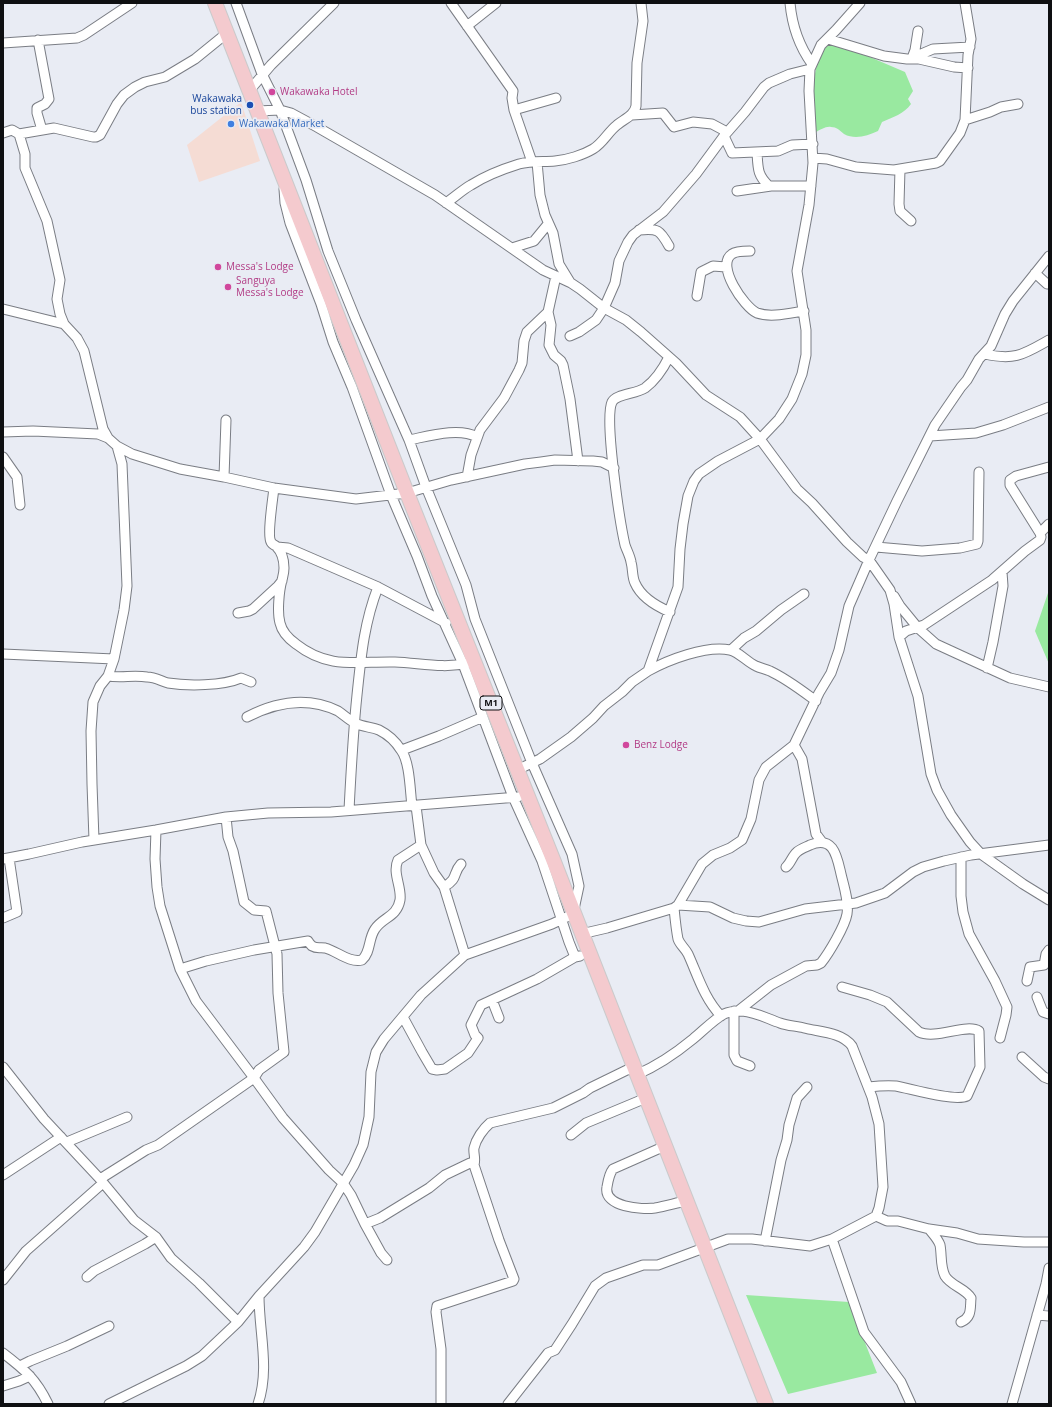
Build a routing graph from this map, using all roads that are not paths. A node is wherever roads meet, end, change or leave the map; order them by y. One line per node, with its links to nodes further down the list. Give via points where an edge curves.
1 (132, 3): 15 (street, via 84,35 66,39)
2 (215, 3): 13 (highway, M1)
3 (236, 3): 21 (street)
4 (334, 3): 21 (street)
5 (451, 3): 11 (street)
6 (496, 3): 11 (street)
7 (641, 3): 28 (street, via 643,21 637,63 636,106)
8 (790, 3): 19 (street, via 800,44)
9 (860, 3): 14 (street)
10 (964, 3): 17 (street, via 971,39)
11 (467, 26): 26 (street, via 513,91)
12 (918, 31): 18 (street)
13 (226, 33): 22 (highway, M1); 30 (street, via 195,59 165,77 145,82 124,95 96,137 54,128)
14 (828, 39): 18 (street, via 884,56); 19 (street, via 821,45)
15 (38, 40): 16 (street); 30 (street, via 50,99 38,108)
16 (3, 43)
17 (970, 47): 18 (street, via 933,49); 20 (street)
18 (912, 58): 20 (street, via 943,66)
19 (811, 67): 33 (street, via 769,83); 34 (street, via 809,91)
20 (968, 68): 29 (street)
21 (262, 74): 22 (street); 25 (street)
22 (249, 91): 27 (highway, M1)
23 (556, 98): 26 (street)
24 (1018, 104): 29 (street, via 1001,107)
25 (280, 110): 27 (street); 43 (street, via 317,127); 73 (street, via 306,180 328,251)
26 (514, 110): 37 (street)
27 (256, 111): 39 (highway, M1)
28 (632, 115): 33 (street, via 660,112 665,114 674,127 693,122 712,124); 37 (street, via 616,126 592,150 556,161)
29 (965, 120): 38 (street, via 960,133 940,161)
30 (42, 130): 32 (street)
31 (3, 133): 32 (street, via 12,130)
32 (19, 134): 61 (street, via 25,154 25,168 47,221 60,280 57,299)
33 (725, 134): 35 (street, via 732,153); 46 (street, via 696,174 663,212)
34 (813, 144): 35 (street); 36 (street)
35 (757, 152): 40 (street, via 758,173)
36 (814, 158): 38 (street, via 856,167); 41 (street)
37 (535, 162): 43 (street, via 519,164 482,178); 45 (street)
38 (900, 169): 44 (street, via 900,211)
39 (284, 177): 84 (highway, M1); 85 (street, via 285,203 290,223)
40 (769, 186): 41 (street); 42 (street)
41 (811, 186): 59 (street, via 797,271)
42 (738, 190)
43 (446, 203): 48 (street)
44 (911, 221)
45 (548, 224): 48 (street, via 534,241); 54 (street, via 553,232 559,264)
46 (639, 230): 47 (street, via 656,229); 57 (street, via 628,242)
47 (669, 246)
48 (512, 248): 53 (street)
49 (750, 251): 51 (street, via 731,254)
50 (1049, 256): 52 (street)
51 (726, 267): 56 (street, via 713,266 701,272); 59 (street, via 735,289 743,301 755,311 772,315)
52 (1036, 273): 55 (street); 64 (street, via 1013,301)
53 (556, 276): 54 (street); 60 (street)
54 (571, 283): 57 (street)
55 (1049, 284)
56 (697, 296)
57 (604, 308): 62 (street, via 596,320); 65 (street, via 626,320)
58 (3, 309): 61 (street)
59 (804, 311): 72 (street, via 806,355 802,374 792,399 779,419)
60 (548, 312): 70 (street, via 527,332 519,370 504,398); 76 (street, via 551,325 549,345 563,365)
61 (64, 324): 71 (street, via 77,338 84,351 103,429)
62 (570, 336)
63 (1049, 340): 64 (street, via 1021,355 1008,357)
64 (985, 354): 69 (street, via 975,365)
65 (669, 357): 72 (street, via 706,396 740,417); 78 (street, via 654,381 643,389 613,400 610,416)
66 (1049, 407): 69 (street, via 982,431)
67 (226, 420): 80 (street)
68 (3, 432): 71 (street, via 88,433)
69 (930, 436): 90 (street)
70 (477, 437): 73 (street, via 459,432); 81 (street)
71 (108, 438): 74 (street)
72 (760, 439): 91 (street, via 797,489 847,542); 97 (street, via 718,461 699,474 694,481 688,496 683,524 678,587)
73 (409, 440): 82 (street)
74 (117, 446): 80 (street, via 132,454 170,466); 105 (street, via 122,464 127,586)
75 (3, 458): 86 (street, via 17,477)
76 (578, 461): 78 (street, via 602,462); 81 (street, via 555,460 525,464)
77 (1049, 467): 88 (street, via 1010,480 1010,485)
78 (614, 468): 97 (street, via 626,546 635,583 650,601)
79 (979, 472): 90 (street, via 977,544 922,551)
80 (224, 477): 83 (street)
81 (466, 477): 82 (street)
82 (426, 487): 84 (street); 119 (street, via 466,585 475,619)
83 (274, 488): 85 (street, via 356,499); 89 (street, via 269,534 271,542)
84 (407, 493): 85 (street); 100 (highway, M1)
85 (391, 495): 99 (street)
86 (20, 505)
87 (1049, 524): 88 (street)
88 (1040, 533): 92 (street, via 1040,540)
89 (277, 547): 93 (street, via 283,560); 94 (street, via 288,548)
90 (876, 547): 91 (street)
91 (869, 560): 95 (street); 113 (street, via 849,606 831,673)
92 (1002, 572): 101 (street); 108 (street, via 1003,586)
93 (282, 581): 98 (street, via 253,609); 107 (street, via 280,624 289,639 316,656 341,663)
94 (378, 587): 99 (street); 107 (street, via 367,620)
95 (890, 590): 101 (street); 102 (street)
96 (804, 594): 103 (street)
97 (670, 612): 109 (street)
98 (238, 613)
99 (445, 622): 100 (street); 106 (street)
100 (461, 628): 106 (highway, M1)
101 (918, 628): 102 (street, via 911,628); 108 (street, via 936,644)
102 (899, 637): 130 (street, via 918,696 934,781 951,815)
103 (731, 650): 109 (street, via 713,649 690,654); 113 (street, via 755,666 770,671 792,684)
104 (3, 654): 105 (street)
105 (114, 659): 110 (street)
106 (468, 663): 107 (street, via 442,666 396,662); 115 (street); 120 (highway, M1)
107 (360, 664): 116 (street)
108 (987, 668): 112 (street, via 1010,678)
109 (648, 671): 119 (street, via 604,706 571,737)
110 (108, 676): 111 (street, via 147,676 169,683 203,684 241,678); 126 (street, via 100,686 92,712)
111 (252, 682)
112 (1049, 687)
113 (816, 701): 117 (street)
114 (247, 717): 116 (street, via 279,704 310,703 338,711)
115 (483, 717): 118 (street); 121 (street)
116 (354, 723): 118 (street, via 387,735); 123 (street)
117 (794, 745): 127 (street, via 802,759 816,834); 138 (street, via 766,767 759,780 751,819 742,840 712,855 702,864)
118 (402, 750): 122 (street, via 406,758)
119 (532, 763): 120 (street); 139 (street, via 572,854 579,886)
120 (517, 770): 121 (highway, M1)
121 (520, 797): 122 (street); 139 (highway, M1)
122 (414, 806): 123 (street); 128 (street)
123 (349, 810): 124 (street)
124 (226, 817): 125 (street); 142 (street, via 228,837 244,902 254,910 266,911)
125 (156, 830): 126 (street); 146 (street, via 155,859 160,906)
126 (94, 840): 132 (street)
127 (822, 842): 134 (street, via 800,850); 137 (street, via 829,844 835,851)
128 (422, 845): 135 (street, via 434,873); 142 (street, via 398,860 396,867 399,904 395,913 374,930 367,953 362,960 350,959 323,947 317,948 308,941)
129 (1049, 845): 130 (street)
130 (981, 854): 131 (street); 136 (street)
131 (961, 856): 137 (street, via 924,867 885,893); 156 (street, via 961,896 969,934 1007,1007)
132 (6, 859): 140 (street, via 17,912)
133 (461, 864): 135 (street, via 452,883)
134 (786, 867)
135 (444, 887): 145 (street)
136 (1049, 900)
137 (848, 905): 138 (street, via 805,909 759,922 746,922 710,907); 151 (street, via 844,924 821,963 806,966 771,985)
138 (676, 907): 141 (street); 153 (street, via 678,940 687,951 705,995)
139 (567, 917): 141 (highway, M1); 144 (street, via 569,942); 145 (street)
140 (3, 918)
141 (582, 934): 144 (highway, M1)
142 (276, 947): 146 (street); 161 (street, via 284,1052 259,1070)
143 (1049, 950): 147 (street, via 1044,965 1030,967)
144 (582, 955): 150 (street); 160 (highway, M1)
145 (465, 956): 154 (street, via 421,995)
146 (180, 969): 161 (street, via 196,1001)
147 (1027, 981)
148 (842, 987): 164 (street, via 870,994 887,1002 923,1034 973,1028 979,1030 980,1067 967,1096 946,1096 894,1086)
149 (1037, 997): 152 (street, via 1043,1012)
150 (492, 1000): 154 (street, via 481,1005 472,1025 478,1038 468,1053 445,1069 432,1069); 155 (street)
151 (736, 1011): 153 (street); 158 (street, via 734,1055 737,1061); 164 (street, via 754,1013 781,1023 821,1031 850,1042)
152 (1049, 1014)
153 (720, 1016): 160 (street, via 662,1062)
154 (403, 1017): 173 (street, via 376,1052 371,1072 369,1117 363,1145)
155 (500, 1018)
156 (1000, 1038)
157 (1022, 1057): 162 (street)
158 (750, 1066)
159 (3, 1067): 168 (street)
160 (635, 1071): 165 (highway, M1); 170 (street, via 590,1088 553,1108 490,1123 484,1128 474,1149)
161 (254, 1078): 172 (street); 173 (street, via 283,1118)
162 (1049, 1079)
163 (807, 1087): 180 (street, via 797,1098 789,1125)
164 (868, 1087): 175 (street, via 879,1124 883,1180 880,1208)
165 (646, 1098): 167 (street, via 586,1123); 169 (highway, M1)
166 (126, 1117): 168 (street)
167 (571, 1135)
168 (64, 1140): 171 (street); 172 (street)
169 (665, 1146): 174 (highway, M1); 174 (street, via 613,1169 610,1173 607,1196 614,1202 637,1208 654,1208)
170 (474, 1165): 176 (street, via 470,1163 446,1175 380,1218); 201 (street, via 514,1279 437,1306 441,1349)
171 (3, 1175)
172 (101, 1181): 178 (street, via 134,1220); 186 (street, via 26,1251)
173 (343, 1183): 176 (street); 188 (street, via 304,1247)
174 (686, 1201): 182 (highway, M1)
175 (876, 1216): 177 (street, via 887,1221); 179 (street)
176 (365, 1224): 183 (street)
177 (929, 1229): 181 (street, via 978,1239); 192 (street, via 940,1245 946,1277 971,1298 969,1316)
178 (156, 1237): 185 (street, via 94,1270); 191 (street, via 171,1258)
179 (832, 1239): 180 (street, via 810,1246); 204 (street, via 864,1332 901,1382)
180 (765, 1241): 182 (street, via 728,1239)
181 (1049, 1242)
182 (705, 1249): 202 (street, via 658,1265 643,1265 599,1282 555,1350 548,1353); 203 (highway, M1)
183 (387, 1260)
184 (1049, 1268): 187 (street)
185 (87, 1277)
186 (3, 1280)
187 (1047, 1284): 189 (street)
188 (259, 1296): 191 (street); 200 (street, via 264,1374)
189 (1037, 1315): 190 (street); 205 (street)
190 (1049, 1316)
191 (238, 1322): 199 (street, via 202,1356)
192 (961, 1322)
193 (109, 1326): 195 (street)
194 (3, 1353): 195 (street)
195 (20, 1366): 196 (street)
196 (30, 1376): 197 (street); 198 (street)
197 (3, 1386)
198 (48, 1404)
199 (109, 1404)
200 (258, 1404)
201 (441, 1404)
202 (508, 1404)
203 (766, 1404)
204 (911, 1404)
205 (1012, 1404)

